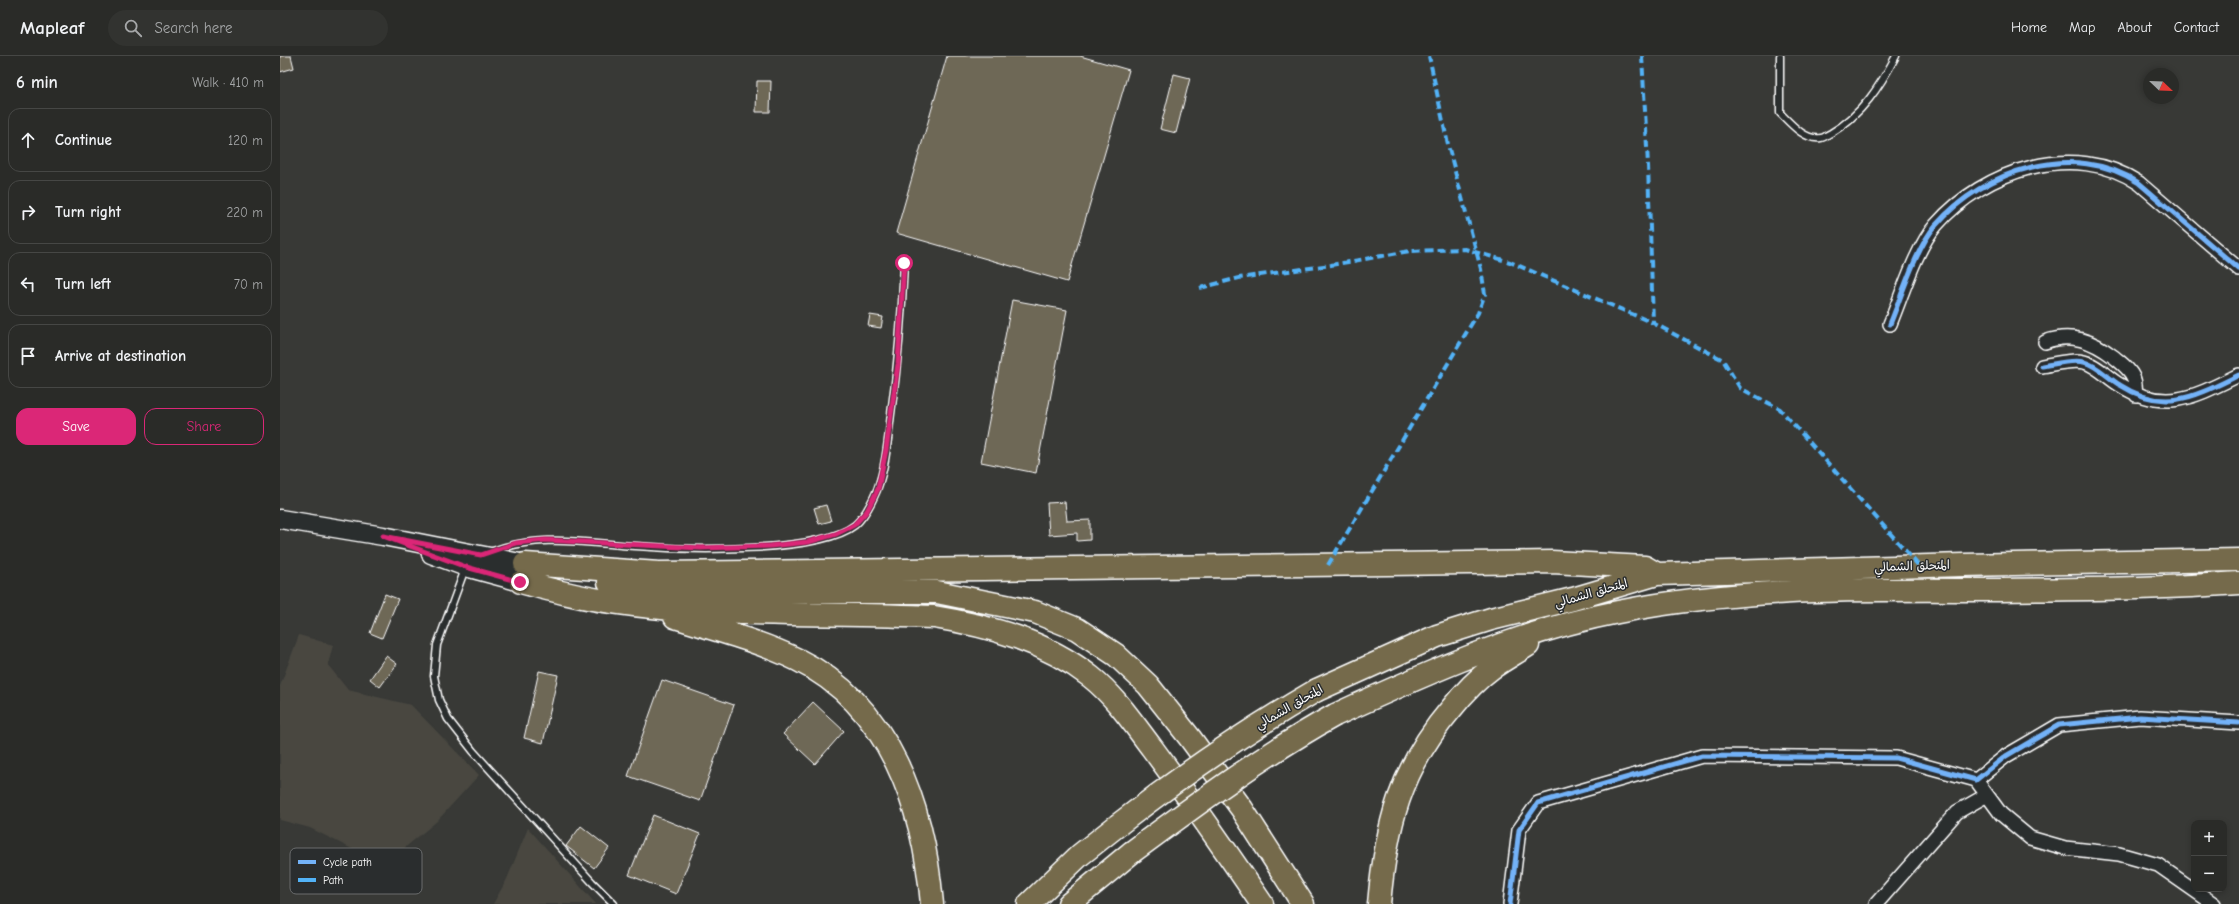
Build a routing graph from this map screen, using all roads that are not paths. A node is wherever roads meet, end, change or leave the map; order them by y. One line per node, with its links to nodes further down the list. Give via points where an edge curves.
1 (1780, 56): 2 (lane, via 1780,113 1793,127 1813,138 1822,138 1860,110 1879,86)
2 (1896, 56)
3 (904, 263): 12 (lane, via 898,364 886,450 878,489 867,511 854,525 836,534 808,542 770,546 693,548 545,540 516,543)
4 (2239, 269): 5 (street, via 2127,175 2077,164 2035,166 2015,171 1982,187 1936,225 1924,243)
5 (1890, 324)
6 (2045, 342): 9 (street, via 2079,338 2101,347 2128,369 2134,380)
7 (2042, 366): 9 (street, via 2085,362)
8 (2239, 375): 9 (street, via 2203,392 2173,401 2154,400)
9 (2136, 395)
10 (280, 519): 11 (main road)
11 (383, 536): 12 (main road); 14 (main road)
12 (481, 555): 15 (main road)
13 (2239, 560): 16 (highway, المتحلق الشمالي)
14 (466, 567): 15 (main road); 24 (lane, via 437,645 434,676 439,700 448,719 473,751)
15 (523, 573): 16 (highway, via 1552,562 1645,567); 18 (highway, via 582,597); 30 (highway, via 687,592 936,592 1035,612 1077,629 1116,655 1148,685 1242,809)
16 (1657, 574): 26 (highway, المتحلق الشمالي, bridge, via 1438,636 1317,690 1245,732 1180,778 1080,855)
17 (2239, 584): 19 (highway, المتحلق الشمالي, via 1755,592 1676,602)
18 (638, 606): 25 (highway, via 753,642 799,660 832,680 859,704 882,735 910,798 925,852); 29 (highway, via 934,617 994,629 1031,642 1091,677 1113,698 1188,794)
19 (1554, 626): 23 (highway, المتحلق الشمالي, bridge, via 1408,682 1335,715 1230,779); 31 (highway, via 1491,669 1469,689 1431,733 1405,779 1396,807 1388,834)
20 (2239, 723): 21 (street, via 2140,718 2059,725 2006,756)
21 (1976, 780): 22 (street); 32 (street, via 1896,758 1702,756 1538,803 1519,830)
22 (1987, 795): 33 (street, via 1958,812); 34 (street, via 2001,814 2030,838 2065,848 2119,854 2158,865)
23 (1094, 883): 27 (highway, المتحلق الشمالي); 28 (highway)
24 (614, 904)
25 (932, 904)
26 (1029, 904)
27 (1069, 904)
28 (1079, 904)
29 (1262, 904)
30 (1303, 904)
31 (1379, 904)
32 (1510, 904)
33 (1876, 904)
34 (2214, 904)

